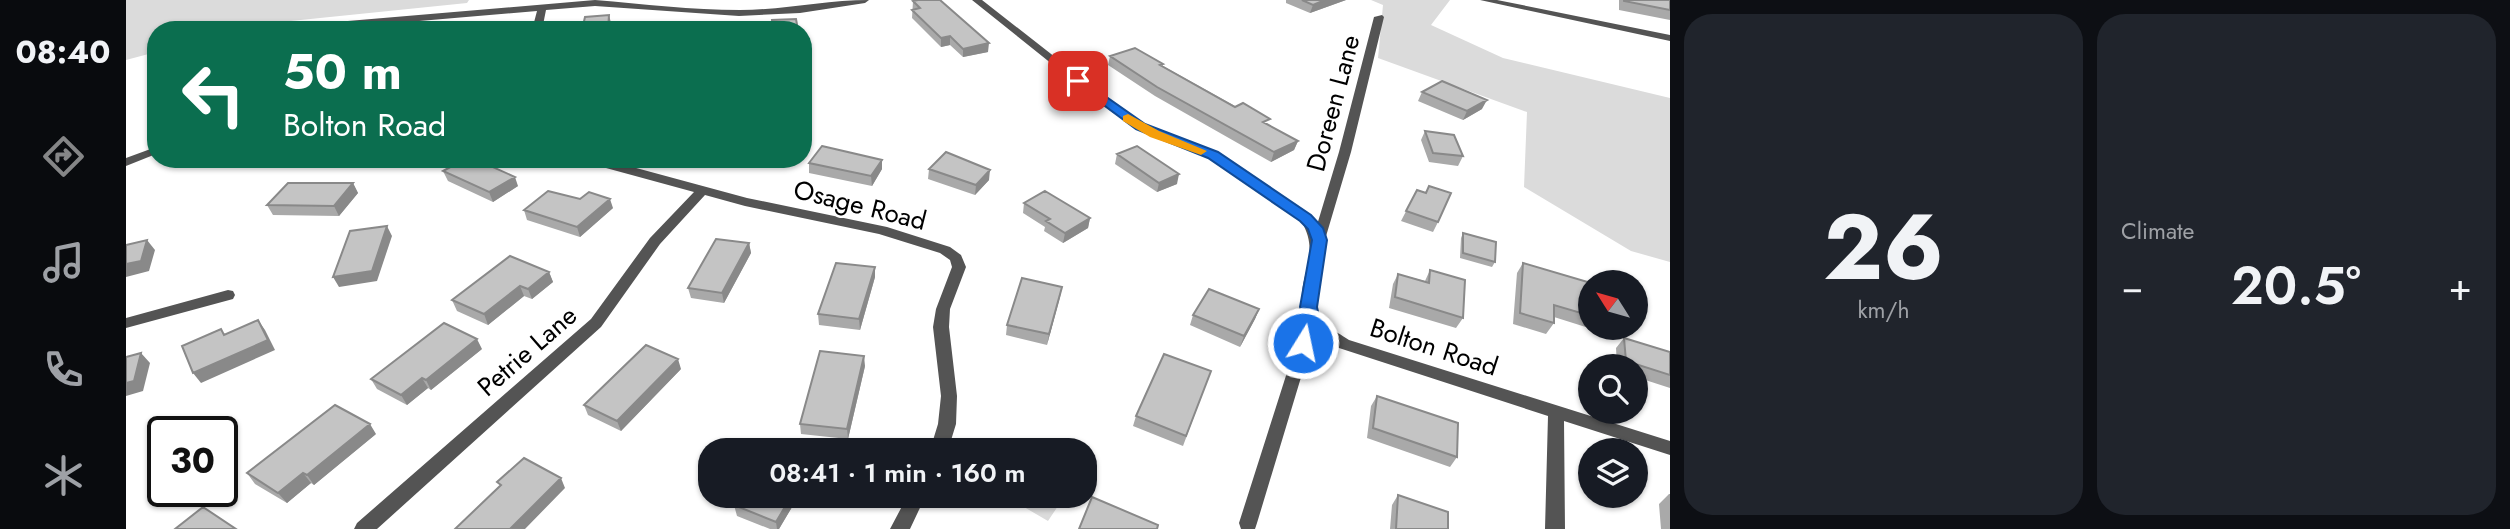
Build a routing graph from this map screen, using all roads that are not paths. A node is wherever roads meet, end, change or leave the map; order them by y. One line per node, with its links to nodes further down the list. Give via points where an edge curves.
1 (865, 0): 4 (street, via 739,13 611,3)
2 (976, 0): 13 (street, via 1141,127 1213,155 1306,218)
3 (1484, 0): 8 (street)
4 (542, 7): 6 (street); 7 (street)
5 (1379, 17): 13 (street, Doreen Lane)
6 (397, 21)
7 (539, 21)
8 (1670, 38)
9 (147, 154): 10 (street)
10 (126, 162)
11 (621, 168): 12 (street, Osage Road)
12 (703, 190): 18 (street, Osage Road, via 882,230 945,250 956,258 959,267 941,327 949,396); 22 (street, Petrie Lane, via 660,234 596,323)
13 (1319, 240): 15 (street, via 1308,307)
14 (229, 295): 16 (street)
15 (1311, 317): 17 (street, Bolton Road, via 1344,344); 21 (street)
16 (126, 323)
17 (1556, 412): 19 (street, Bolton Road); 24 (street)
18 (943, 438)
19 (1670, 448)
20 (910, 508): 23 (street)
21 (1248, 523)
22 (364, 529)
23 (900, 529)
24 (1555, 529)

